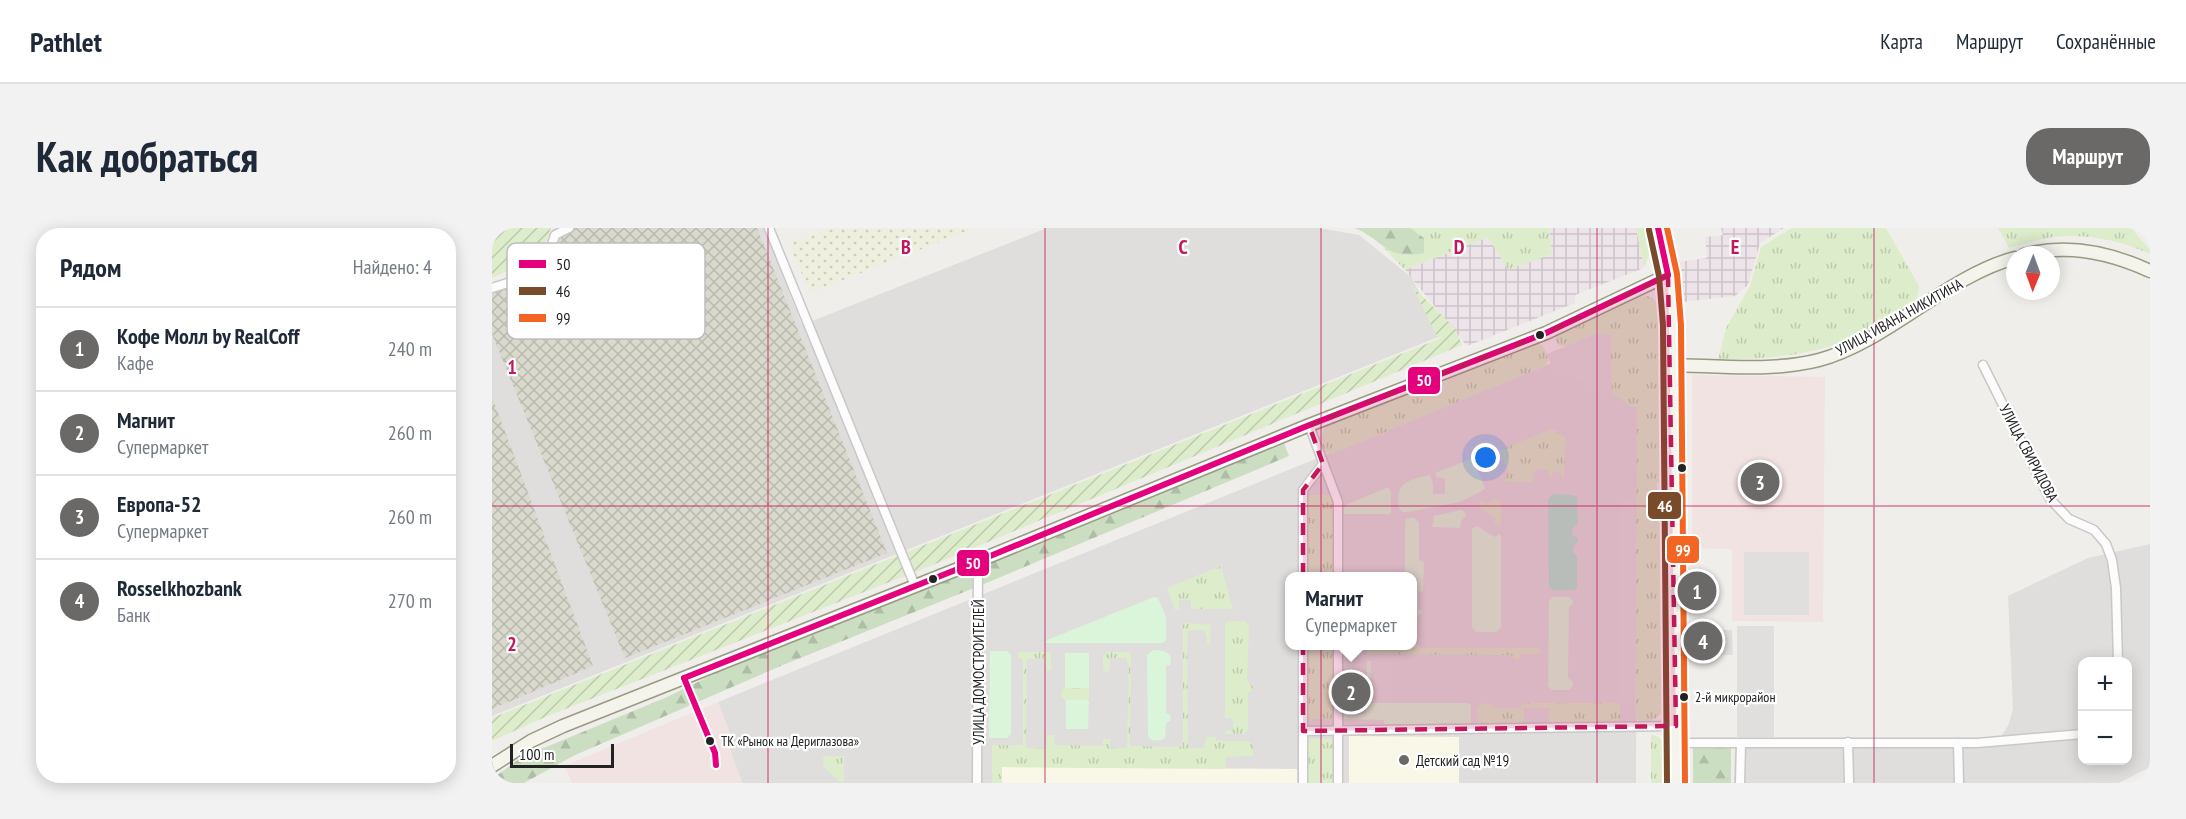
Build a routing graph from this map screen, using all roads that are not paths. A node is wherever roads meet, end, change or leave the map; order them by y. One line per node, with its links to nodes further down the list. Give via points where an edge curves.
1 (568, 228): 4 (street, via 555,235)
2 (769, 228): 18 (street)
3 (1658, 228): 8 (street)
4 (552, 243)
5 (2060, 251): 7 (street, via 2092,251)
6 (2006, 261): 11 (street, УЛИЦА ИВАНА НИКИТИНА, via 1987,268 1847,349 1820,359 1772,366)
7 (2150, 271)
8 (1668, 275): 11 (street); 13 (street, via 1546,333)
9 (507, 283): 10 (street)
10 (492, 288)
11 (1672, 365): 22 (street)
12 (1983, 365): 21 (street, УЛИЦА СВИРИДОВА, via 2050,499 2069,519 2094,530 2106,544 2116,588)
13 (1309, 425): 14 (street); 15 (street)
14 (1323, 464): 16 (street, via 1303,490); 17 (street, via 1338,502)
15 (978, 561): 18 (street); 31 (street, УЛИЦА ДОМОСТРОИТЕЛЕЙ)
16 (1303, 572)
17 (1338, 572)
18 (915, 586): 30 (street, via 563,726)
19 (1303, 650): 23 (street)
20 (1338, 650): 24 (street)
21 (2118, 657)
22 (1676, 726): 24 (street); 27 (street)
23 (1303, 730): 24 (street); 32 (street)
24 (1338, 730): 33 (street)
25 (2078, 734): 28 (street)
26 (1848, 742): 28 (street); 29 (street); 36 (street)
27 (1676, 743): 29 (street); 34 (street)
28 (1958, 743): 37 (street)
29 (1741, 744): 35 (street)
30 (492, 766)
31 (978, 783)
32 (1303, 783)
33 (1338, 783)
34 (1676, 783)
35 (1740, 783)
36 (1849, 783)
37 (1959, 783)

